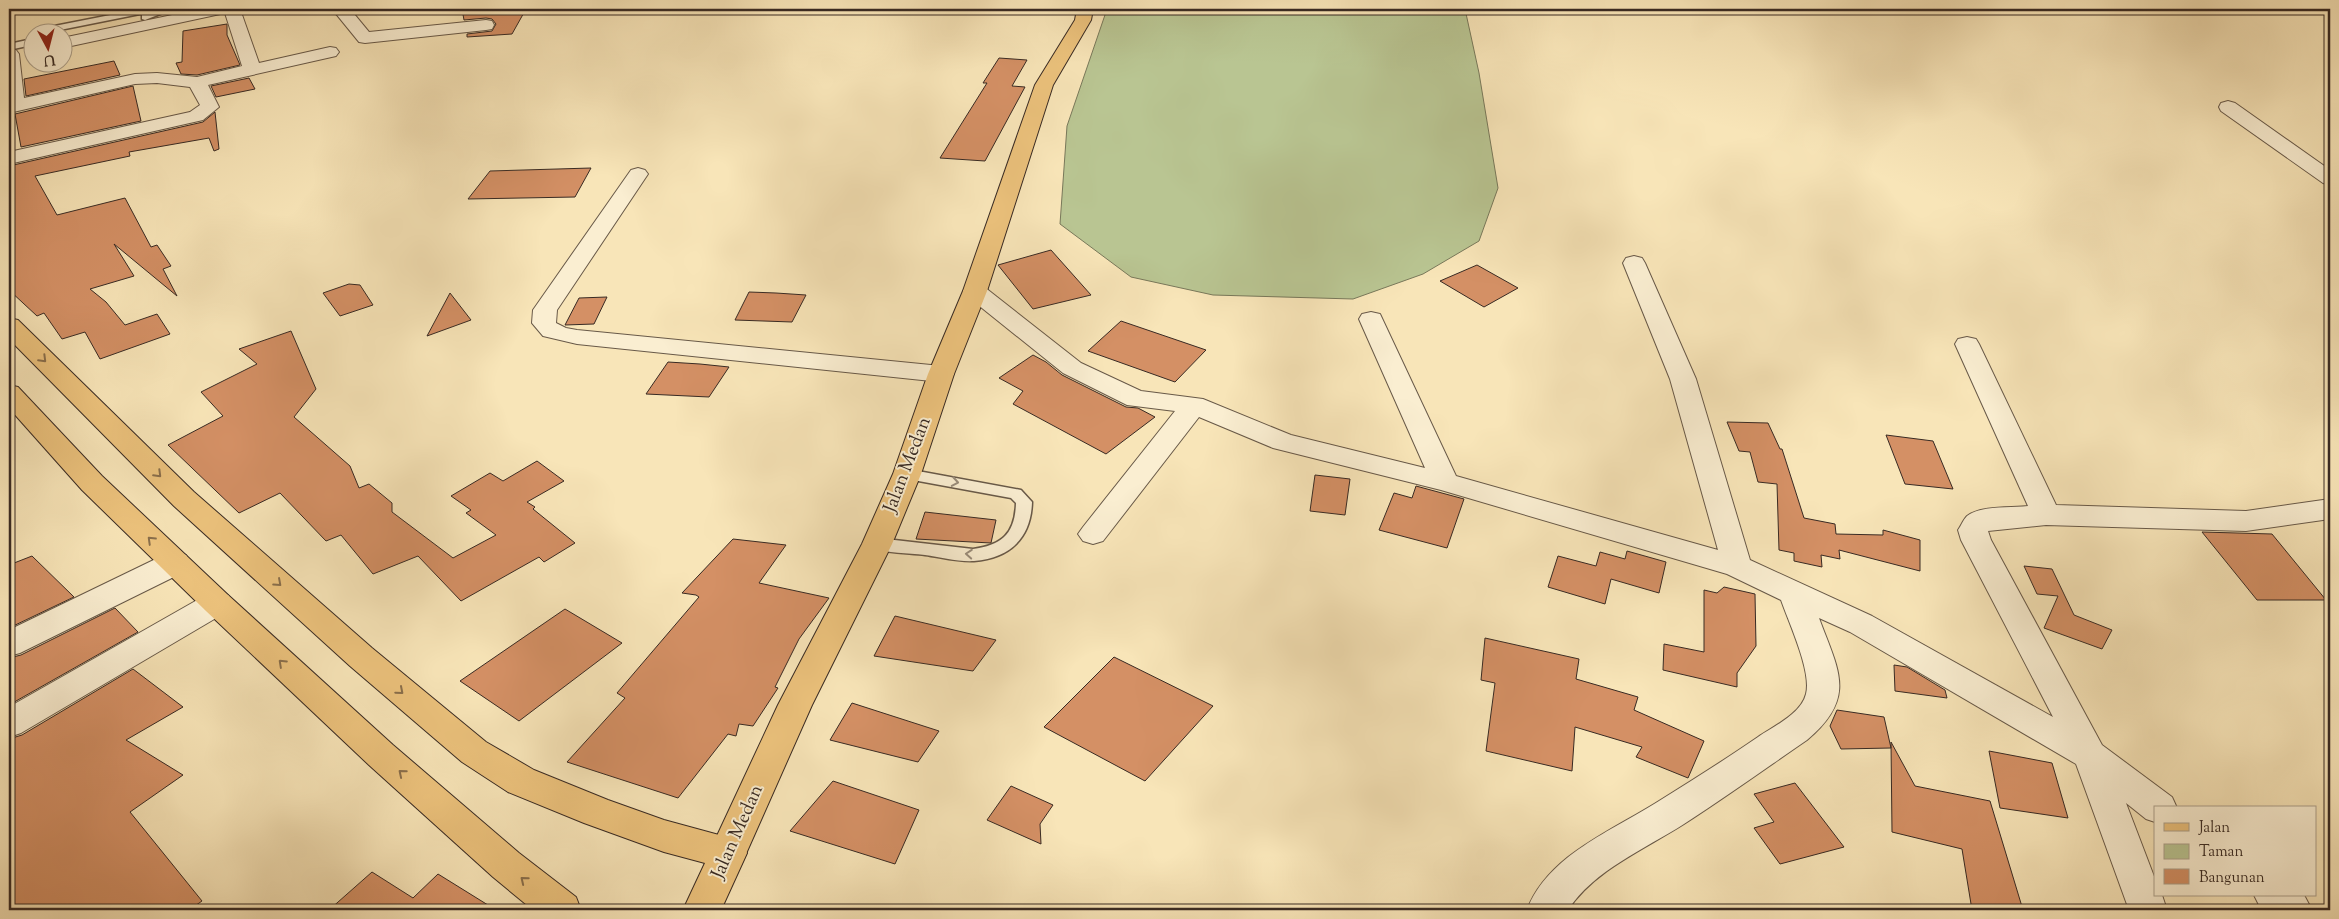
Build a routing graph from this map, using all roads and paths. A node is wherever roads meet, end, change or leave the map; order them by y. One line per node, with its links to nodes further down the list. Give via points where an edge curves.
1 (153, 9): 7 (lane)
2 (169, 9): 9 (lane)
3 (224, 9): 11 (street)
4 (232, 9): 16 (street)
5 (337, 9): 8 (street, via 343,11 365,38)
6 (1085, 9): 24 (main road, Jalan Medan, via 1083,20 1044,85)
7 (72, 25)
8 (486, 25)
9 (72, 33)
10 (22, 41): 13 (lane)
11 (72, 41)
12 (22, 45): 13 (lane)
13 (9, 49): 14 (street); 18 (street)
14 (22, 49)
15 (330, 52): 16 (street)
16 (252, 69): 17 (street)
17 (197, 82): 18 (street, via 142,79); 20 (street, via 210,107 201,114)
18 (12, 106)
19 (2228, 107): 22 (street)
20 (9, 158)
21 (638, 174): 28 (street, via 545,310 542,317 546,327 553,332)
22 (2330, 179)
23 (1634, 263): 38 (street, via 1683,379)
24 (975, 291): 28 (main road, Jalan Medan); 30 (street, via 1072,368 1106,386 1136,399)
25 (1371, 319): 32 (street)
26 (9, 325): 45 (main road, one-way to 45, via 184,499 361,657 474,752 521,781 557,797 664,836)
27 (1967, 344): 34 (street)
28 (942, 374): 31 (main road, Jalan Medan)
29 (9, 393): 37 (main road, one-way to 29, via 92,483)
30 (1194, 405): 32 (street, via 1283,442); 35 (street)
31 (907, 474): 36 (main road, Jalan Medan); 36 (lane, one-way to 36, via 1016,494 1024,502 1025,515 1010,543 989,553 973,555)
32 (1444, 482): 38 (street)
33 (2330, 509): 34 (street, via 2246,521)
34 (2046, 515): 43 (street, via 1981,521 1976,525 1974,535)
35 (1093, 534)
36 (877, 544): 45 (main road, Jalan Medan, via 795,705)
37 (175, 563): 40 (main road); 41 (street)
38 (1737, 566): 39 (street)
39 (1794, 592): 43 (street, via 1861,624); 49 (street, via 1824,678 1821,702 1813,716 1578,871 1562,886)
40 (217, 602): 42 (street); 47 (main road, one-way to 40, via 381,755)
41 (9, 644)
42 (9, 724)
43 (2090, 755): 44 (street); 50 (street)
44 (2156, 806)
45 (728, 852): 48 (main road, Jalan Medan)
46 (2274, 896): 51 (street)
47 (562, 910)
48 (702, 910)
49 (1546, 910)
50 (2148, 910)
51 (2293, 910)

